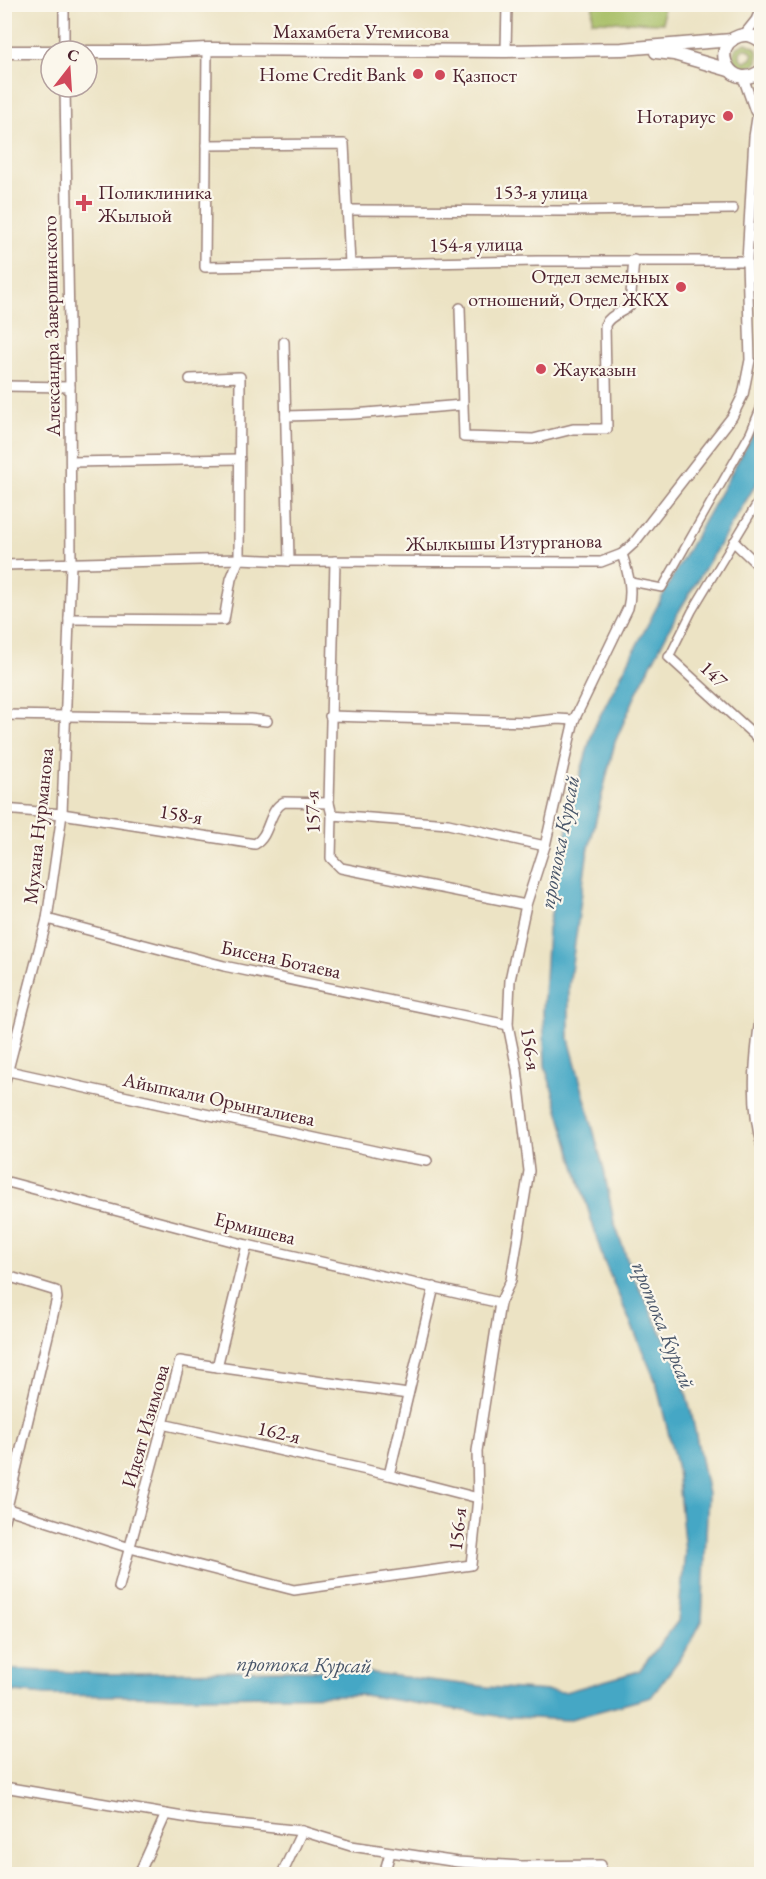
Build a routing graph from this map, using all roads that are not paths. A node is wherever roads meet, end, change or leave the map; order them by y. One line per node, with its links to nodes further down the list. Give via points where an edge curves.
1 (64, 4): 5 (street)
2 (507, 4): 10 (street)
3 (760, 11): 4 (street)
4 (752, 35): 6 (street); 7 (street)
5 (64, 39)
6 (732, 40): 9 (street); 15 (street, via 724,58)
7 (762, 42)
8 (207, 49): 10 (street, Махамбета Утемисова); 13 (street, Махамбета Утемисова); 19 (street)
9 (634, 49): 10 (street, Махамбета Утемисова); 15 (street, via 674,54)
10 (506, 51)
11 (4, 52): 12 (street)
12 (39, 52)
13 (99, 52)
14 (762, 70): 15 (street, via 748,77)
15 (736, 75): 16 (street); 18 (street, via 754,103)
16 (761, 88): 18 (street, Жылкышы Изтурганова)
17 (65, 99): 29 (street, Александра Завершинского)
18 (756, 117): 23 (street, Жылкышы Изтурганова)
19 (206, 145): 21 (street, via 344,144); 24 (street, 154-я улица, via 205,267)
20 (733, 209): 21 (street, 153-я улица)
21 (349, 210): 24 (street)
22 (634, 260): 23 (street, 154-я улица); 24 (street, 154-я улица); 31 (street, via 630,304 605,325 607,429 573,429 533,439 464,437)
23 (747, 261): 37 (street, Жылкышы Изтурганова, via 750,360 742,395 732,417)
24 (350, 264)
25 (460, 308): 31 (street)
26 (284, 342): 32 (street)
27 (190, 379): 33 (street, via 240,377)
28 (4, 386): 29 (street)
29 (70, 387): 34 (street, Александра Завершинского)
30 (762, 400): 44 (street, via 750,433 662,588)
31 (462, 405): 32 (street)
32 (286, 416): 39 (street)
33 (240, 459): 34 (street); 38 (street)
34 (71, 462): 41 (street, Александра Завершинского)
35 (762, 495): 36 (street)
36 (734, 542): 43 (street); 46 (street)
37 (622, 554): 40 (street, Жылкышы Изтурганова, via 601,562); 44 (street, 156-я)
38 (239, 559): 39 (street, Жылкышы Изтурганова); 41 (street, Жылкышы Изтурганова); 45 (street, via 224,620)
39 (290, 561): 40 (street, Жылкышы Изтурганова)
40 (335, 561): 49 (street, 157-я)
41 (71, 564): 42 (street, Жылкышы Изтурганова); 45 (street, Мухана Нурманова)
42 (4, 565)
43 (762, 569)
44 (631, 582): 50 (street, 156-я, via 628,608)
45 (69, 619): 48 (street, Мухана Нурманова)
46 (669, 657): 53 (street, 147)
47 (5, 714): 48 (street); 51 (street)
48 (66, 716): 52 (street); 56 (street, Мухана Нурманова)
49 (330, 716): 50 (street); 54 (street, 157-я)
50 (574, 720): 58 (street, 156-я)
51 (4, 722)
52 (267, 722)
53 (762, 742)
54 (329, 803): 56 (street, 158-я, via 278,805 255,844); 57 (street, 157-я)
55 (4, 809): 56 (street, 158-я)
56 (62, 814): 60 (street, Мухана Нурманова)
57 (332, 815): 58 (street, via 448,824); 59 (street, 157-я, via 331,858 341,868)
58 (545, 846): 59 (street, 156-я)
59 (526, 904): 62 (street, 156-я, via 510,980)
60 (47, 919): 62 (street, Бисена Ботаева, via 224,966); 63 (street, Мухана Нурманова)
61 (762, 1006): 65 (street, via 754,1101)
62 (508, 1025): 71 (street, 156-я, via 529,1171 511,1280)
63 (6, 1070): 64 (street, Мухана Нурманова); 66 (street, Айыпкали Орынгалиева)
64 (4, 1085)
65 (762, 1147)
66 (427, 1161)
67 (4, 1181): 68 (street, Ермишева)
68 (247, 1245): 70 (street, Ермишева); 72 (street)
69 (4, 1275): 77 (street, via 48,1287 56,1291 57,1298)
70 (434, 1287): 71 (street, Ермишева); 73 (street)
71 (500, 1303): 76 (street, 156-я, via 477,1451)
72 (217, 1367): 73 (street); 74 (street, Идеят Изимова, via 180,1361)
73 (408, 1394): 75 (street)
74 (162, 1424): 75 (street, 162-я); 79 (street, Идеят Изимова)
75 (389, 1474): 76 (street, 162-я)
76 (478, 1498): 79 (street, 156-я, via 471,1565 294,1590)
77 (8, 1509): 78 (street); 79 (street)
78 (4, 1520)
79 (130, 1548): 80 (street, Идеят Изимова)
80 (119, 1587)
81 (4, 1787): 82 (street)
82 (166, 1814): 83 (street); 85 (street)
83 (302, 1831): 84 (street); 86 (street)
84 (390, 1853): 87 (street); 88 (street, via 468,1863 601,1865)
85 (139, 1875)
86 (282, 1875)
87 (384, 1875)
88 (598, 1875)

